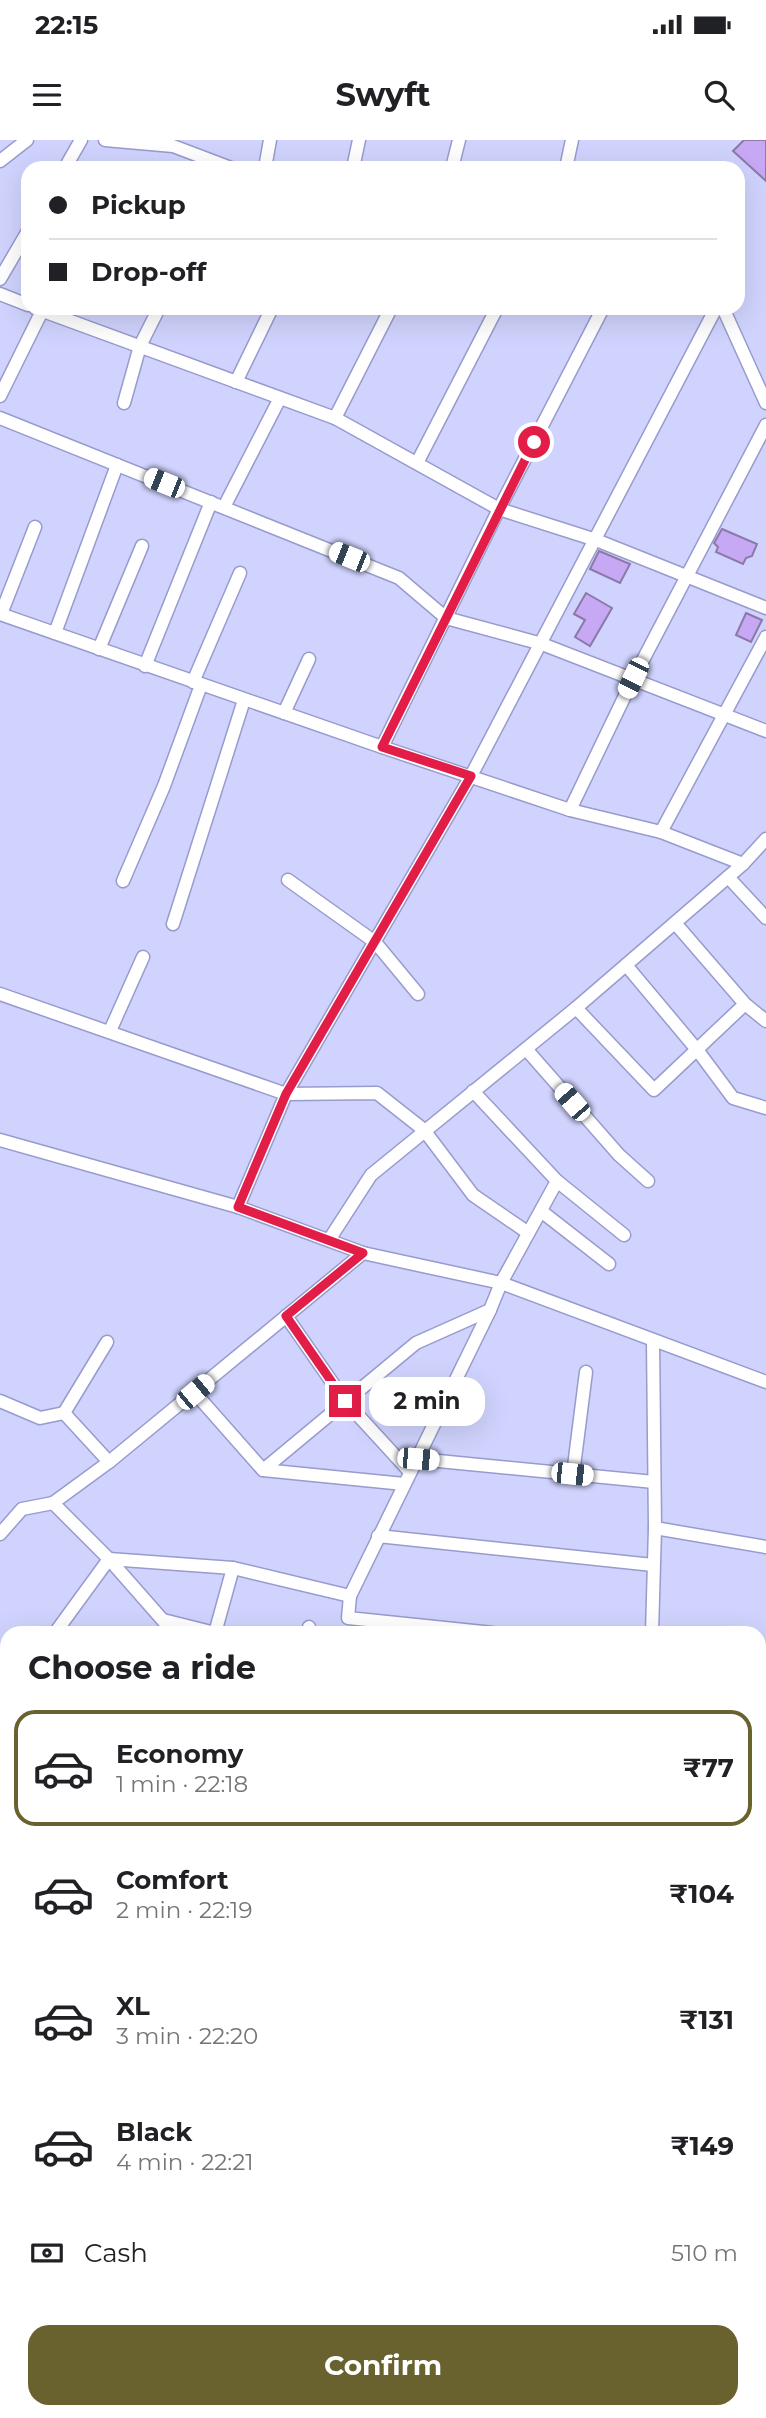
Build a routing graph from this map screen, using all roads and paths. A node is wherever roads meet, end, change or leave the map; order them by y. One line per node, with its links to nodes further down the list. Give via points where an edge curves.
1 (27, 140): 9 (street)
2 (81, 140): 10 (street)
3 (104, 140): 8 (street)
4 (270, 140): 12 (street)
5 (359, 140): 13 (street)
6 (459, 140): 14 (street)
7 (572, 140): 15 (street)
8 (175, 143): 11 (street)
9 (0, 160)
10 (69, 161)
11 (214, 161)
12 (266, 161)
13 (354, 161)
14 (454, 161)
15 (567, 161)
16 (21, 243): 17 (street)
17 (0, 279)
18 (0, 294): 19 (street)
19 (21, 302)
20 (35, 315): 31 (street)
21 (55, 315): 29 (street)
22 (156, 315): 29 (street)
23 (269, 315): 30 (street)
24 (387, 315): 36 (street)
25 (493, 315): 38 (street)
26 (599, 315): 42 (street)
27 (712, 315): 44 (street)
28 (726, 315): 34 (street)
29 (140, 346): 30 (street); 33 (street)
30 (236, 382): 32 (street)
31 (0, 396)
32 (280, 398): 36 (street); 41 (street)
33 (124, 403)
34 (766, 403)
35 (0, 418): 39 (street)
36 (335, 418): 38 (street)
37 (766, 425): 47 (street)
38 (418, 461): 42 (street)
39 (117, 464): 40 (street); 51 (street)
40 (211, 502): 41 (street); 56 (street)
41 (224, 507): 50 (street, via 398,578)
42 (499, 509): 44 (street); 50 (street)
43 (35, 527): 49 (street)
44 (596, 540): 47 (street); 53 (street)
45 (142, 546): 54 (street)
46 (240, 573): 58 (street)
47 (688, 577): 48 (street); 57 (street)
48 (766, 608)
49 (1, 614): 51 (street)
50 (446, 618): 53 (street); 63 (street)
51 (55, 633): 54 (street)
52 (766, 637): 61 (street)
53 (542, 644): 57 (street); 64 (street)
54 (99, 649): 56 (street)
55 (309, 659): 60 (street)
56 (145, 666): 58 (street)
57 (633, 678): 61 (street); 65 (street)
58 (197, 684): 59 (street); 71 (street, via 164,786)
59 (244, 700): 60 (street); 74 (street)
60 (284, 713): 63 (street)
61 (726, 714): 62 (street); 66 (street)
62 (766, 731)
63 (382, 747): 64 (street)
64 (471, 776): 65 (street); 75 (street)
65 (570, 810): 66 (street)
66 (661, 832): 68 (street)
67 (766, 839): 68 (street)
68 (743, 863): 69 (street)
69 (728, 877): 72 (street); 73 (street)
70 (288, 880): 75 (street)
71 (123, 881)
72 (766, 918)
73 (675, 923): 77 (street); 80 (street)
74 (173, 924)
75 (375, 942): 79 (street); 87 (street)
76 (143, 957): 83 (street)
77 (626, 965): 81 (street); 85 (street)
78 (0, 994): 83 (street)
79 (418, 994)
80 (745, 1003): 82 (street); 85 (street)
81 (576, 1008): 84 (street); 85 (street, via 654,1090)
82 (766, 1021)
83 (110, 1031): 87 (street)
84 (526, 1049): 86 (street); 92 (street, via 619,1155)
85 (698, 1051): 88 (street, via 733,1098)
86 (473, 1091): 89 (street); 91 (street)
87 (286, 1094): 89 (street, via 377,1093); 93 (street)
88 (766, 1108)
89 (424, 1130): 95 (street, via 473,1195); 97 (street, via 371,1175)
90 (0, 1140): 93 (street)
91 (557, 1181): 94 (street); 96 (street)
92 (648, 1181)
93 (238, 1207): 97 (street)
94 (541, 1211): 95 (street); 99 (street)
95 (527, 1232): 100 (street)
96 (624, 1235)
97 (329, 1240): 98 (street)
98 (363, 1253): 100 (street); 102 (street)
99 (610, 1264)
100 (501, 1283): 101 (street); 103 (street)
101 (491, 1310): 109 (street, via 416,1343); 111 (street)
102 (286, 1316): 107 (street); 109 (street)
103 (653, 1340): 106 (street); 116 (street)
104 (107, 1342): 110 (street)
105 (586, 1372): 114 (street)
106 (766, 1382)
107 (195, 1392): 112 (street); 113 (street)
108 (0, 1401): 110 (street, via 40,1418)
109 (345, 1401): 113 (street); 115 (street)
110 (64, 1413): 112 (street)
111 (418, 1459): 114 (street); 115 (street)
112 (109, 1462): 117 (street)
113 (262, 1470): 115 (street)
114 (572, 1474): 116 (street)
115 (407, 1478): 120 (street)
116 (654, 1482): 118 (street)
117 (53, 1503): 119 (street, via 22,1509); 122 (street)
118 (655, 1528): 121 (street); 123 (street)
119 (0, 1534)
120 (379, 1536): 123 (street); 125 (street)
121 (766, 1547)
122 (109, 1559): 124 (street); 126 (street); 127 (street)
123 (653, 1565): 132 (street)
124 (233, 1568): 125 (street); 130 (street)
125 (350, 1596): 131 (street, via 348,1618)
126 (163, 1620): 128 (street); 129 (street)
127 (60, 1626)
128 (168, 1626)
129 (187, 1626)
130 (217, 1626)
131 (425, 1626)
132 (652, 1626)

